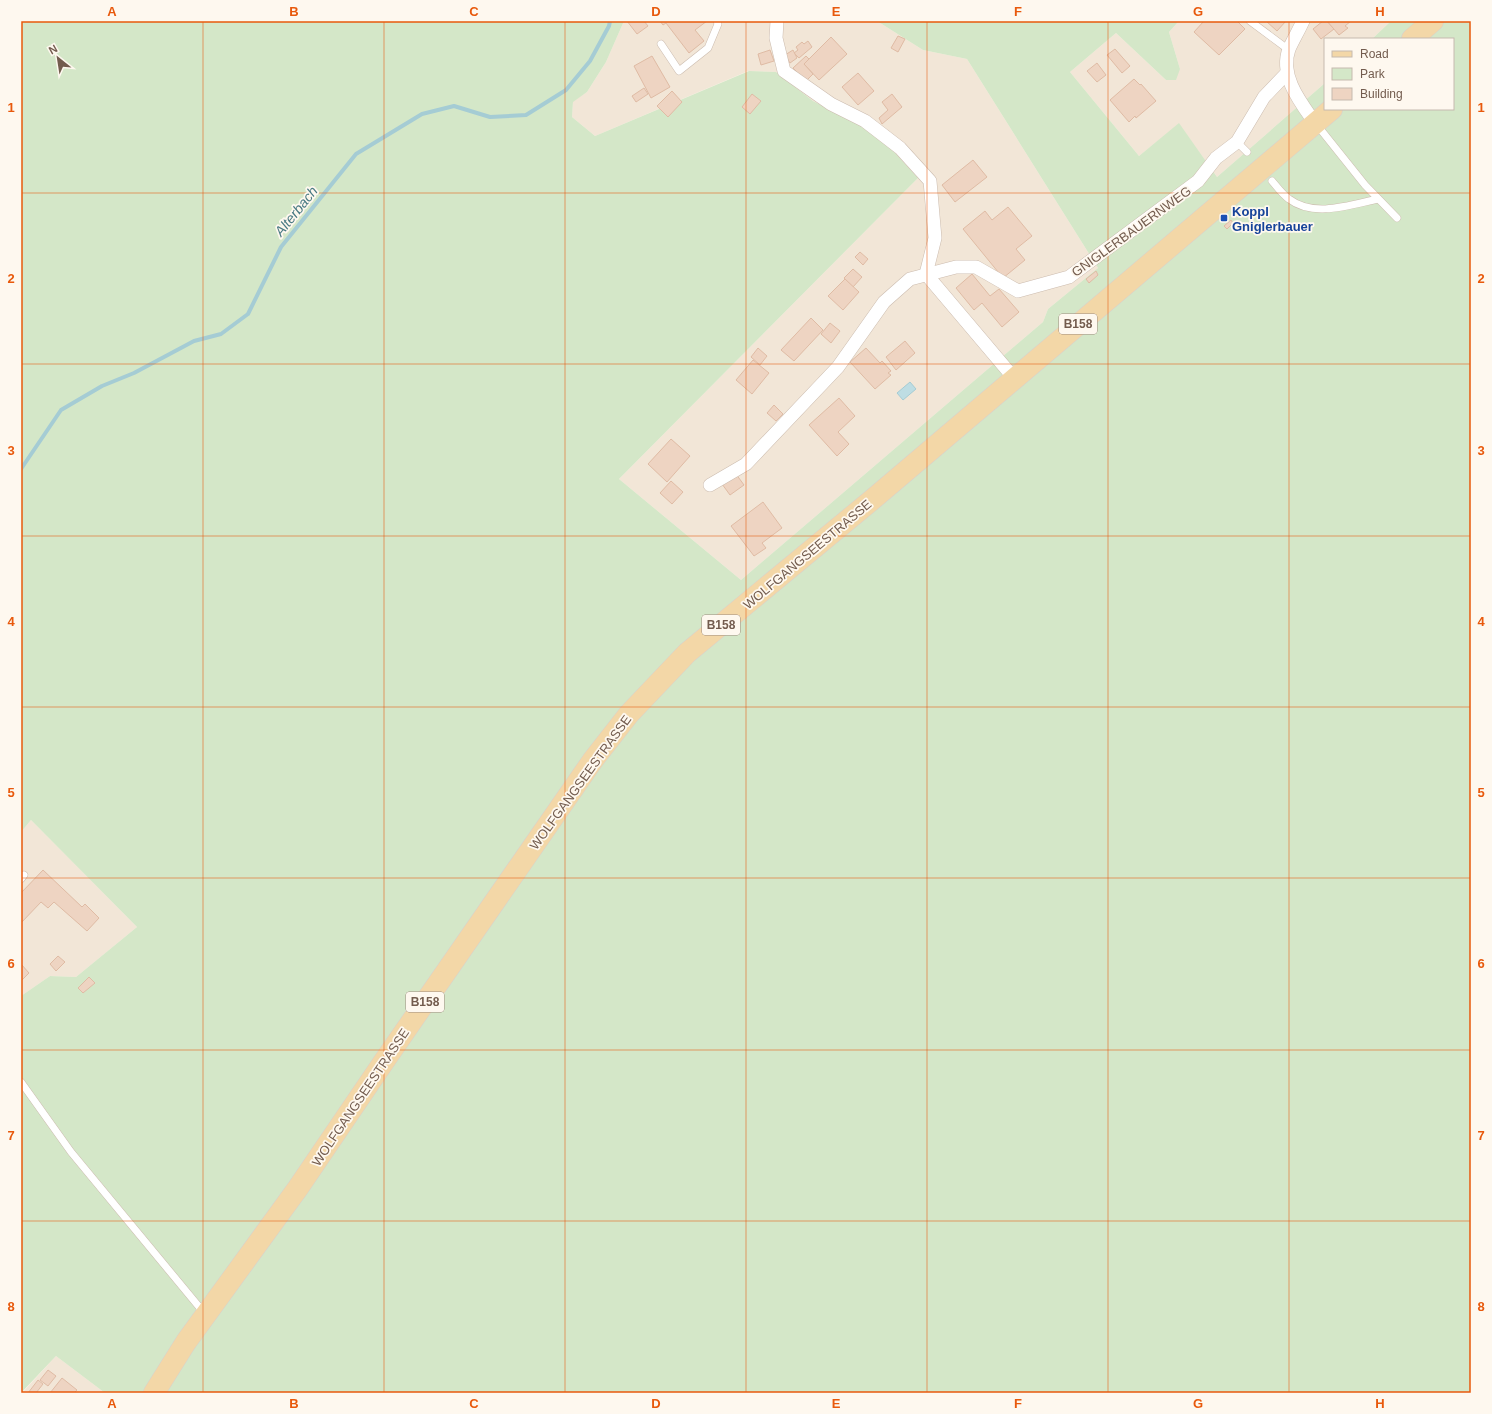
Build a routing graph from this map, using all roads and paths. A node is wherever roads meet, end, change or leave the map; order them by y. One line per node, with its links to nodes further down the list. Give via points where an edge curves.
1 (717, 21): 7 (lane, via 708,48 679,71)
2 (777, 21): 17 (street, via 776,38 784,71 831,104 865,121 900,148 930,181 935,238)
3 (1250, 21): 8 (lane)
4 (1303, 21): 8 (street)
5 (1433, 21): 6 (main road)
6 (1413, 38)
7 (661, 44)
8 (1288, 50): 9 (street)
9 (1287, 73): 11 (street); 12 (street, GNIGLERBAUERNWEG, via 1264,97)
10 (1331, 110): 11 (main road, WOLFGANGSEESTRASSE / B158)
11 (1315, 123): 15 (lane); 18 (main road, WOLFGANGSEESTRASSE / B158)
12 (1237, 142): 13 (lane); 17 (street, GNIGLERBAUERNWEG, via 1216,158 1198,181 1069,277 1018,291 976,267 956,267)
13 (1246, 152)
14 (1272, 181): 15 (lane, via 1288,199 1304,208 1326,209)
15 (1378, 200): 16 (lane)
16 (1397, 218)
17 (926, 274): 18 (street); 19 (street, GNIGLERBAUERNWEG, via 910,279 884,302 838,367 746,464)
18 (1014, 378): 21 (main road, WOLFGANGSEESTRASSE / B158, via 687,653 629,714 593,760 298,1188)
19 (710, 485)
20 (21, 1082): 21 (lane, via 71,1152)
21 (206, 1316): 22 (main road, WOLFGANGSEESTRASSE / B158, via 186,1342)
22 (154, 1393)

